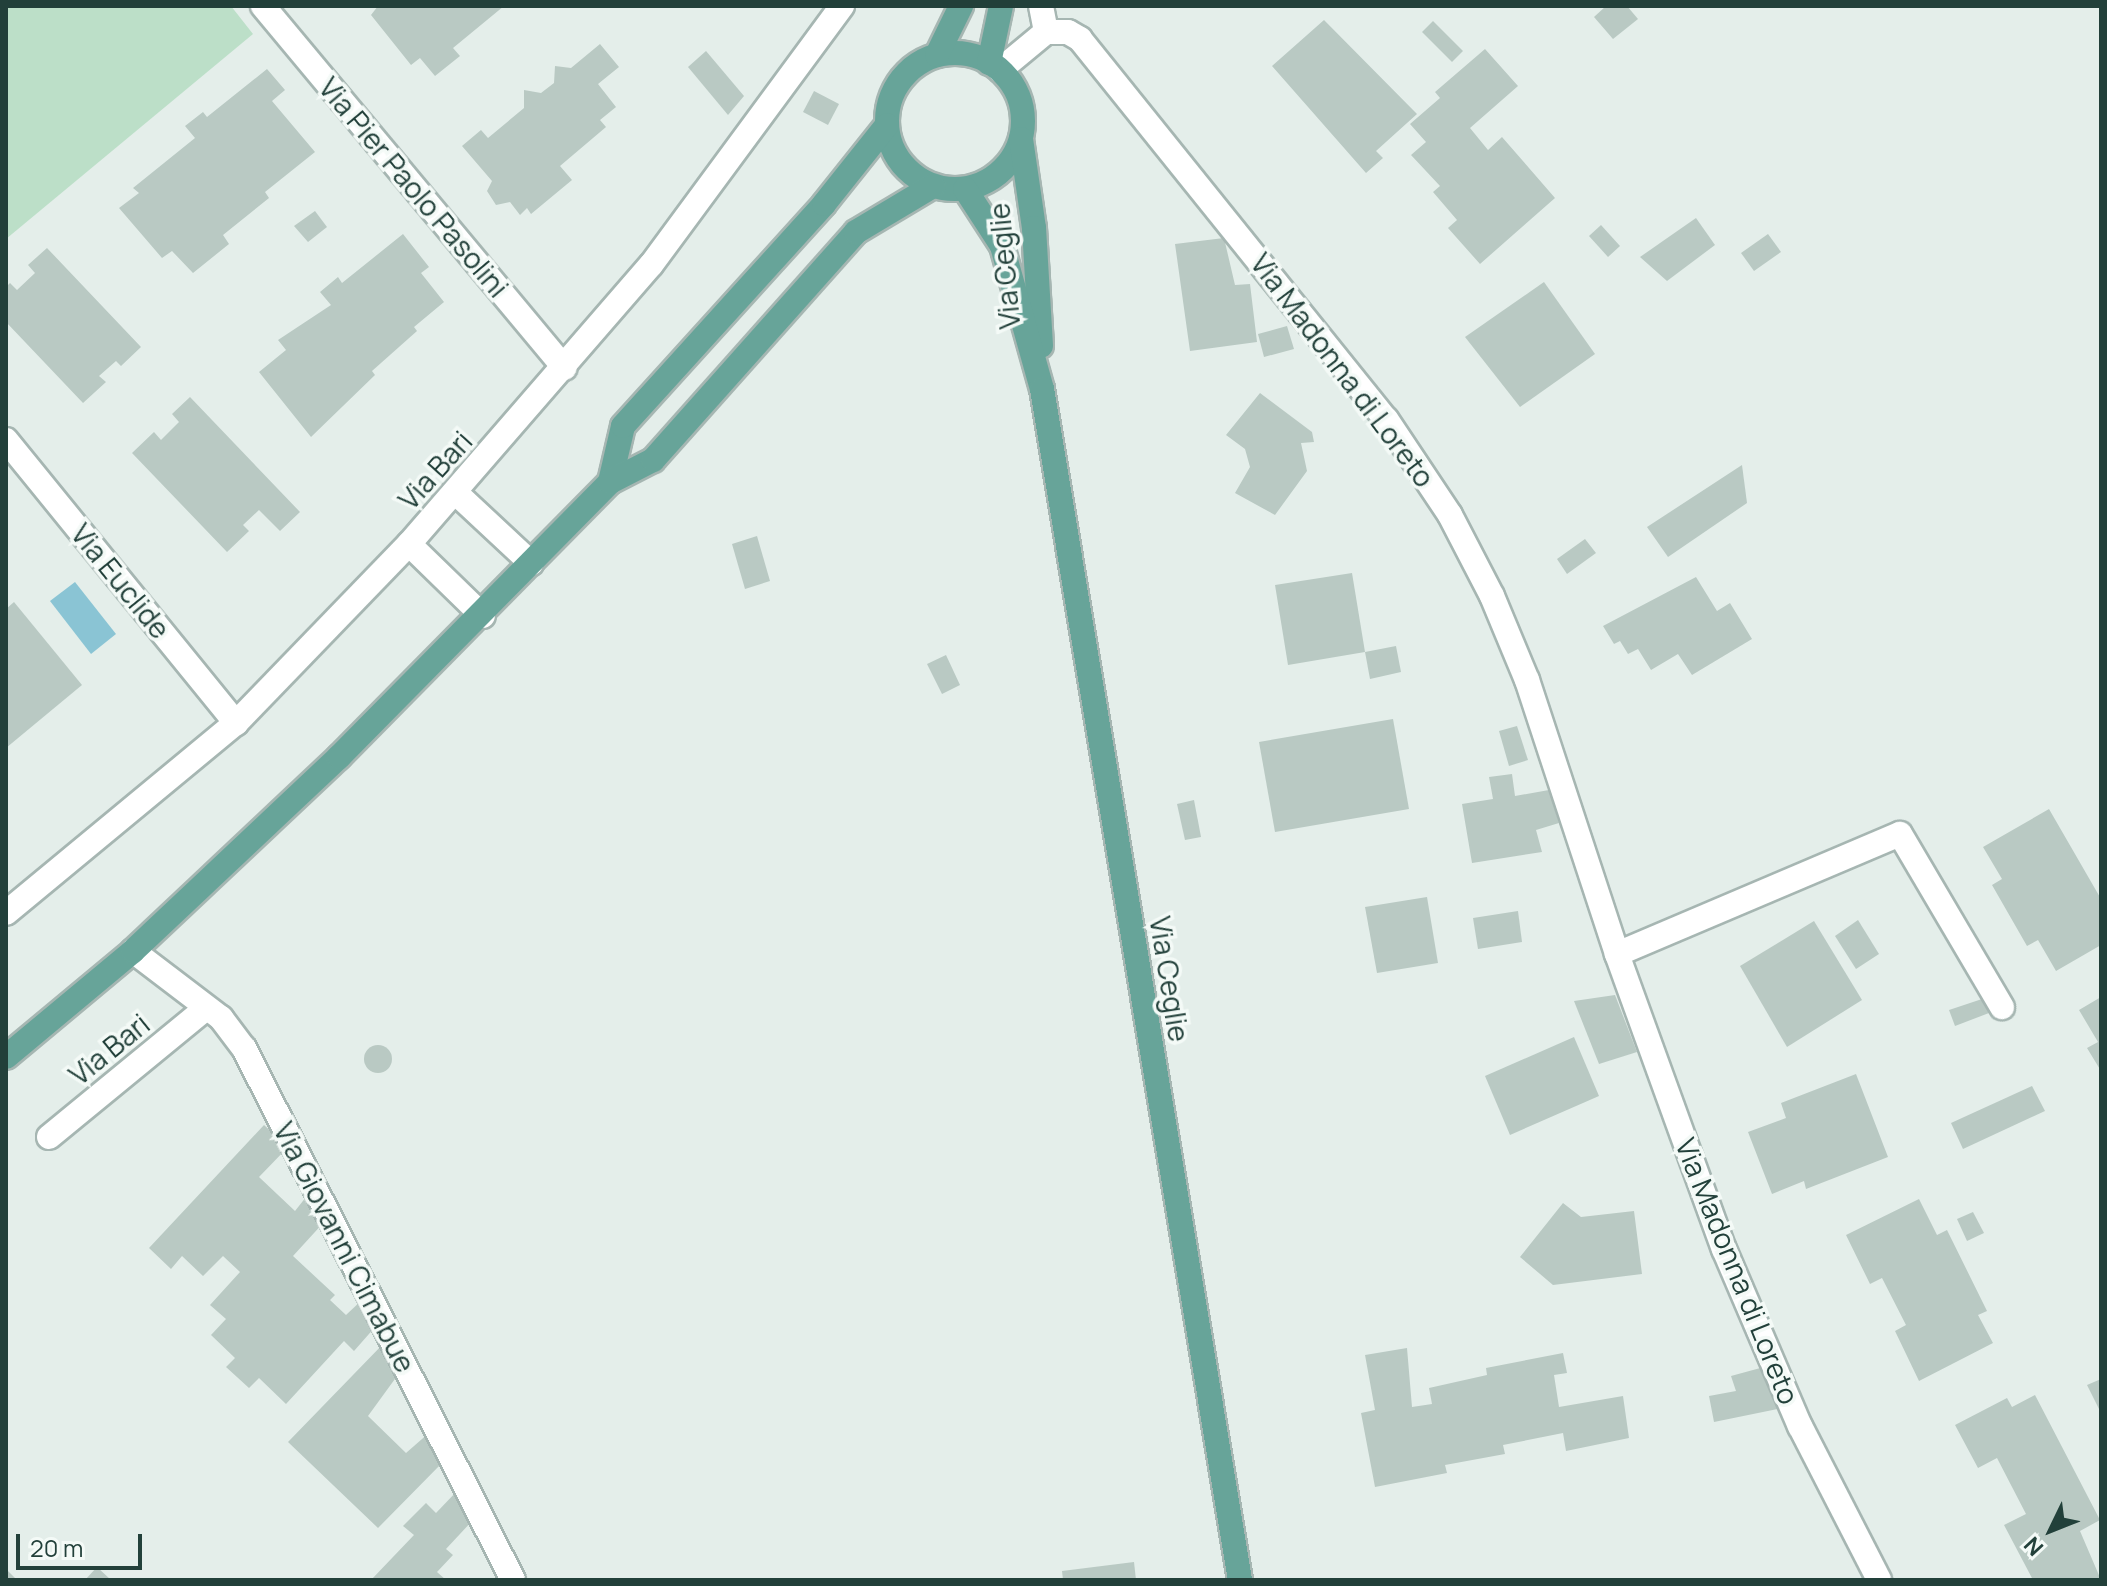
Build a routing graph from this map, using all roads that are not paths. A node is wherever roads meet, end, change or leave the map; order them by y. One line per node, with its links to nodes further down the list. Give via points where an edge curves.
1 (263, 6): 13 (street, Via Pier Paolo Pasolini)
2 (842, 6): 13 (street, Via Bari, via 713,186)
3 (961, 6): 7 (main road)
4 (1001, 6): 8 (main road)
5 (1041, 6): 6 (street)
6 (1046, 32): 8 (street); 24 (street, Via Madonna di Loreto, via 1068,32 1095,56 1386,419 1450,515 1527,680)
7 (937, 55): 8 (main road, via 973,55); 9 (main road, via 900,81)
8 (995, 66): 10 (main road, via 1017,94 1023,116)
9 (887, 125): 11 (main road, via 901,162); 16 (main road, via 824,204 623,426)
10 (1021, 139): 12 (main road, via 1000,172); 14 (main road, Via Ceglie, via 1040,290)
11 (933, 186): 12 (main road); 16 (main road, via 856,232 653,460)
12 (965, 189): 14 (main road, Via Ceglie, via 1002,246)
13 (565, 368): 17 (street, Via Bari)
14 (1042, 389): 30 (main road, Via Ceglie)
15 (6, 440): 21 (street, Via Euclide)
16 (610, 482): 19 (main road)
17 (456, 493): 18 (street, Via Bari); 19 (street)
18 (409, 544): 20 (street); 21 (street, Via Bari)
19 (531, 563): 20 (main road)
20 (483, 616): 23 (main road)
21 (236, 723): 22 (street, Via Bari)
22 (6, 913)
23 (133, 951): 26 (street, Via Giovanni Cimabue); 27 (main road)
24 (1617, 954): 25 (street, via 1900,834); 31 (street, Via Madonna di Loreto, via 1724,1249 1800,1426)
25 (2002, 1007)
26 (206, 1008): 28 (street, Via Bari); 29 (street, Via Giovanni Cimabue, via 244,1048)
27 (6, 1057)
28 (49, 1137)
29 (513, 1580)
30 (1240, 1580)
31 (1879, 1580)

